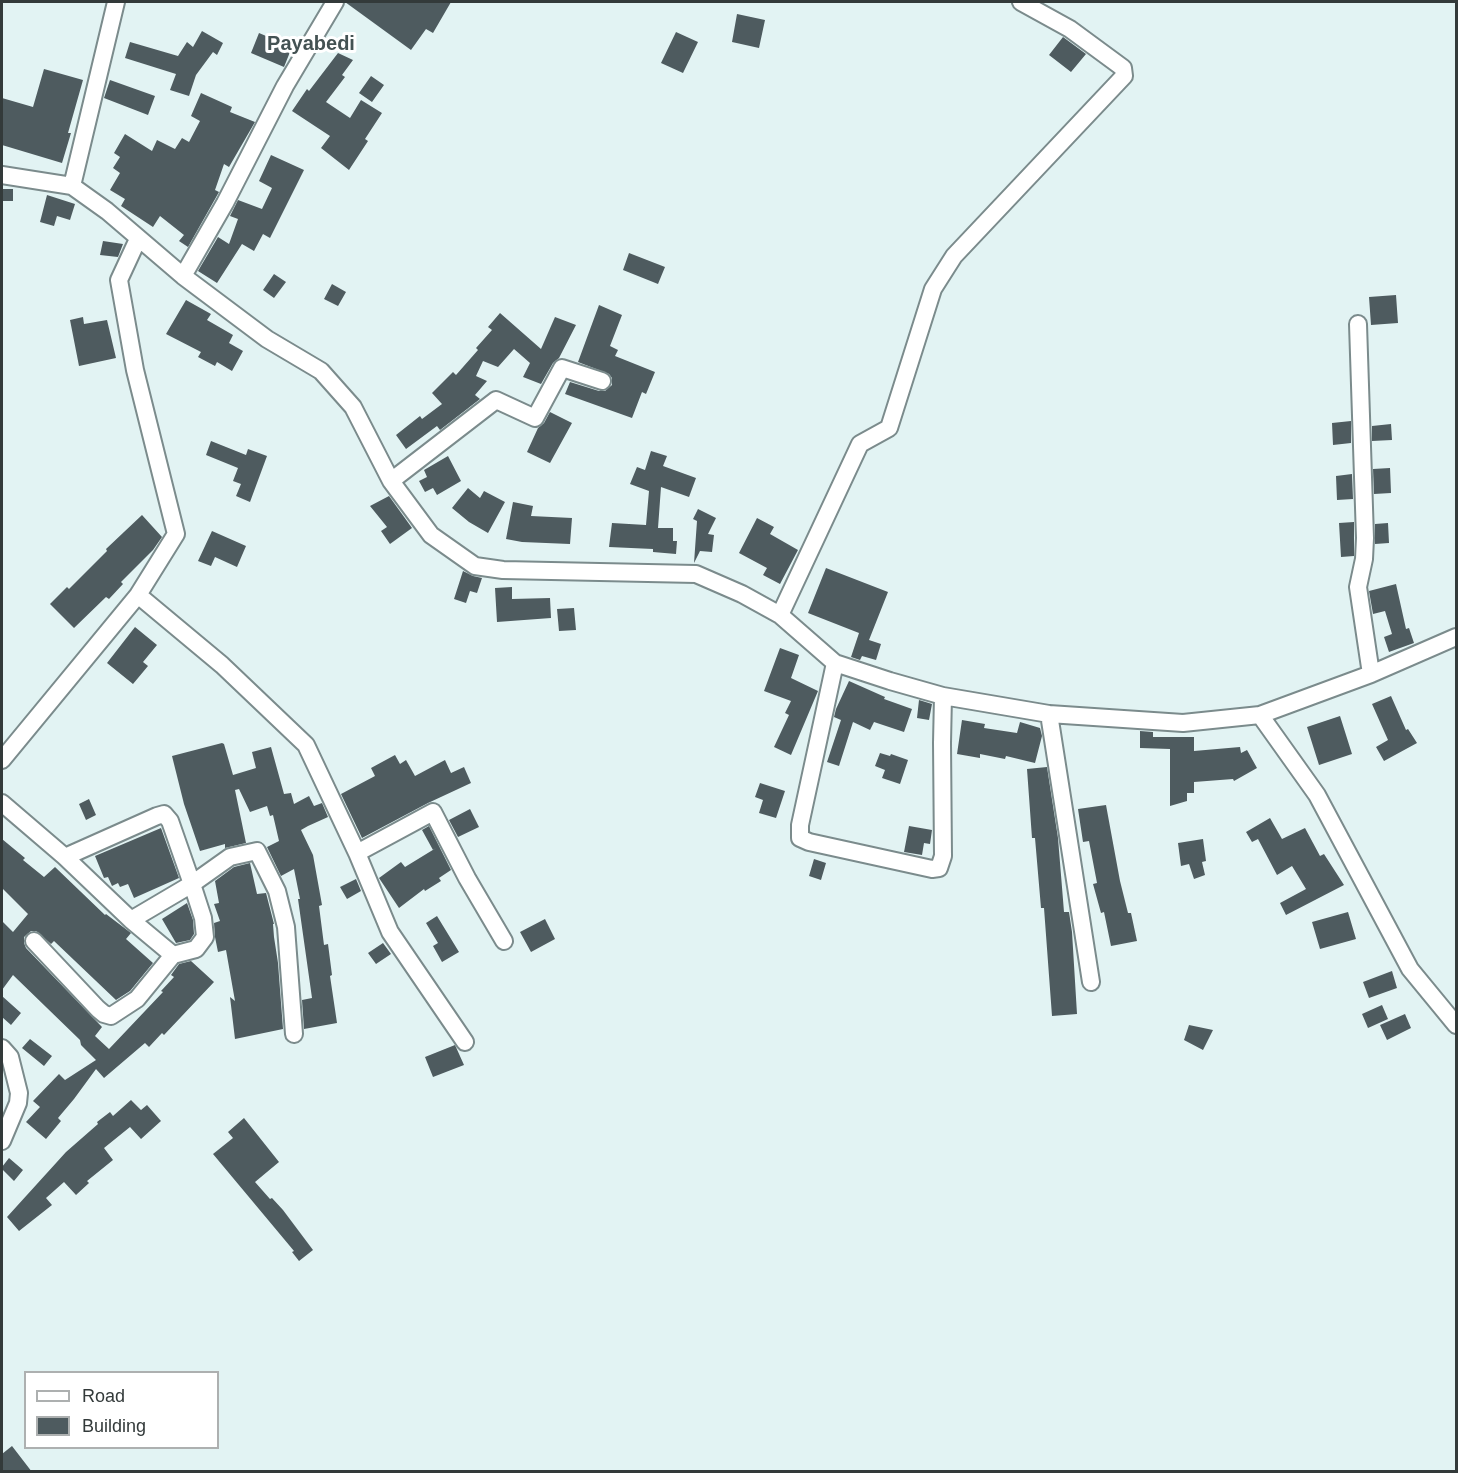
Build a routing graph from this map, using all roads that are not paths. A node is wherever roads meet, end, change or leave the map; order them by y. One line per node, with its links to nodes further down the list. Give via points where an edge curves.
1 (116, 2): 5 (street)
2 (334, 2): 7 (street)
3 (1022, 2): 12 (street, via 1070,29 1123,68 1125,76 954,256 933,289 889,428 860,444)
4 (2, 175): 5 (street)
5 (72, 186): 6 (street)
6 (138, 239): 7 (street); 11 (street, via 119,280 135,370 176,534)
7 (183, 276): 10 (street, via 267,339 321,371 353,406)
8 (1358, 324): 15 (street, via 1365,538 1359,587)
9 (602, 381): 10 (street, via 562,368 535,418 496,400)
10 (391, 481): 12 (street, via 431,535 475,566 514,571 696,574)
11 (138, 595): 19 (street); 21 (street, via 222,665 306,745)
12 (780, 615): 14 (street)
13 (1456, 637): 15 (street)
14 (835, 663): 16 (street); 16 (street, via 800,825 800,838 809,842 939,868 943,856)
15 (1371, 674): 18 (street)
16 (943, 696): 17 (street)
17 (1049, 714): 18 (street, via 1183,723); 28 (street)
18 (1260, 715): 29 (street, via 1317,795 1410,969)
19 (2, 760)
20 (2, 803): 22 (street)
21 (357, 853): 26 (street, via 433,812); 31 (street, via 390,932)
22 (65, 857): 23 (street, via 164,814 170,821); 24 (street)
23 (192, 885): 24 (street); 27 (street, via 205,937 196,948); 30 (street, via 230,857 257,851 277,891 286,927)
24 (131, 920): 27 (street)
25 (34, 941): 27 (street, via 98,1009 111,1016 137,999)
26 (504, 941)
27 (173, 955)
28 (1091, 982)
29 (1456, 1025)
30 (294, 1034)
31 (465, 1042)
32 (2, 1048): 33 (street, via 10,1057 19,1093)
33 (2, 1141)

